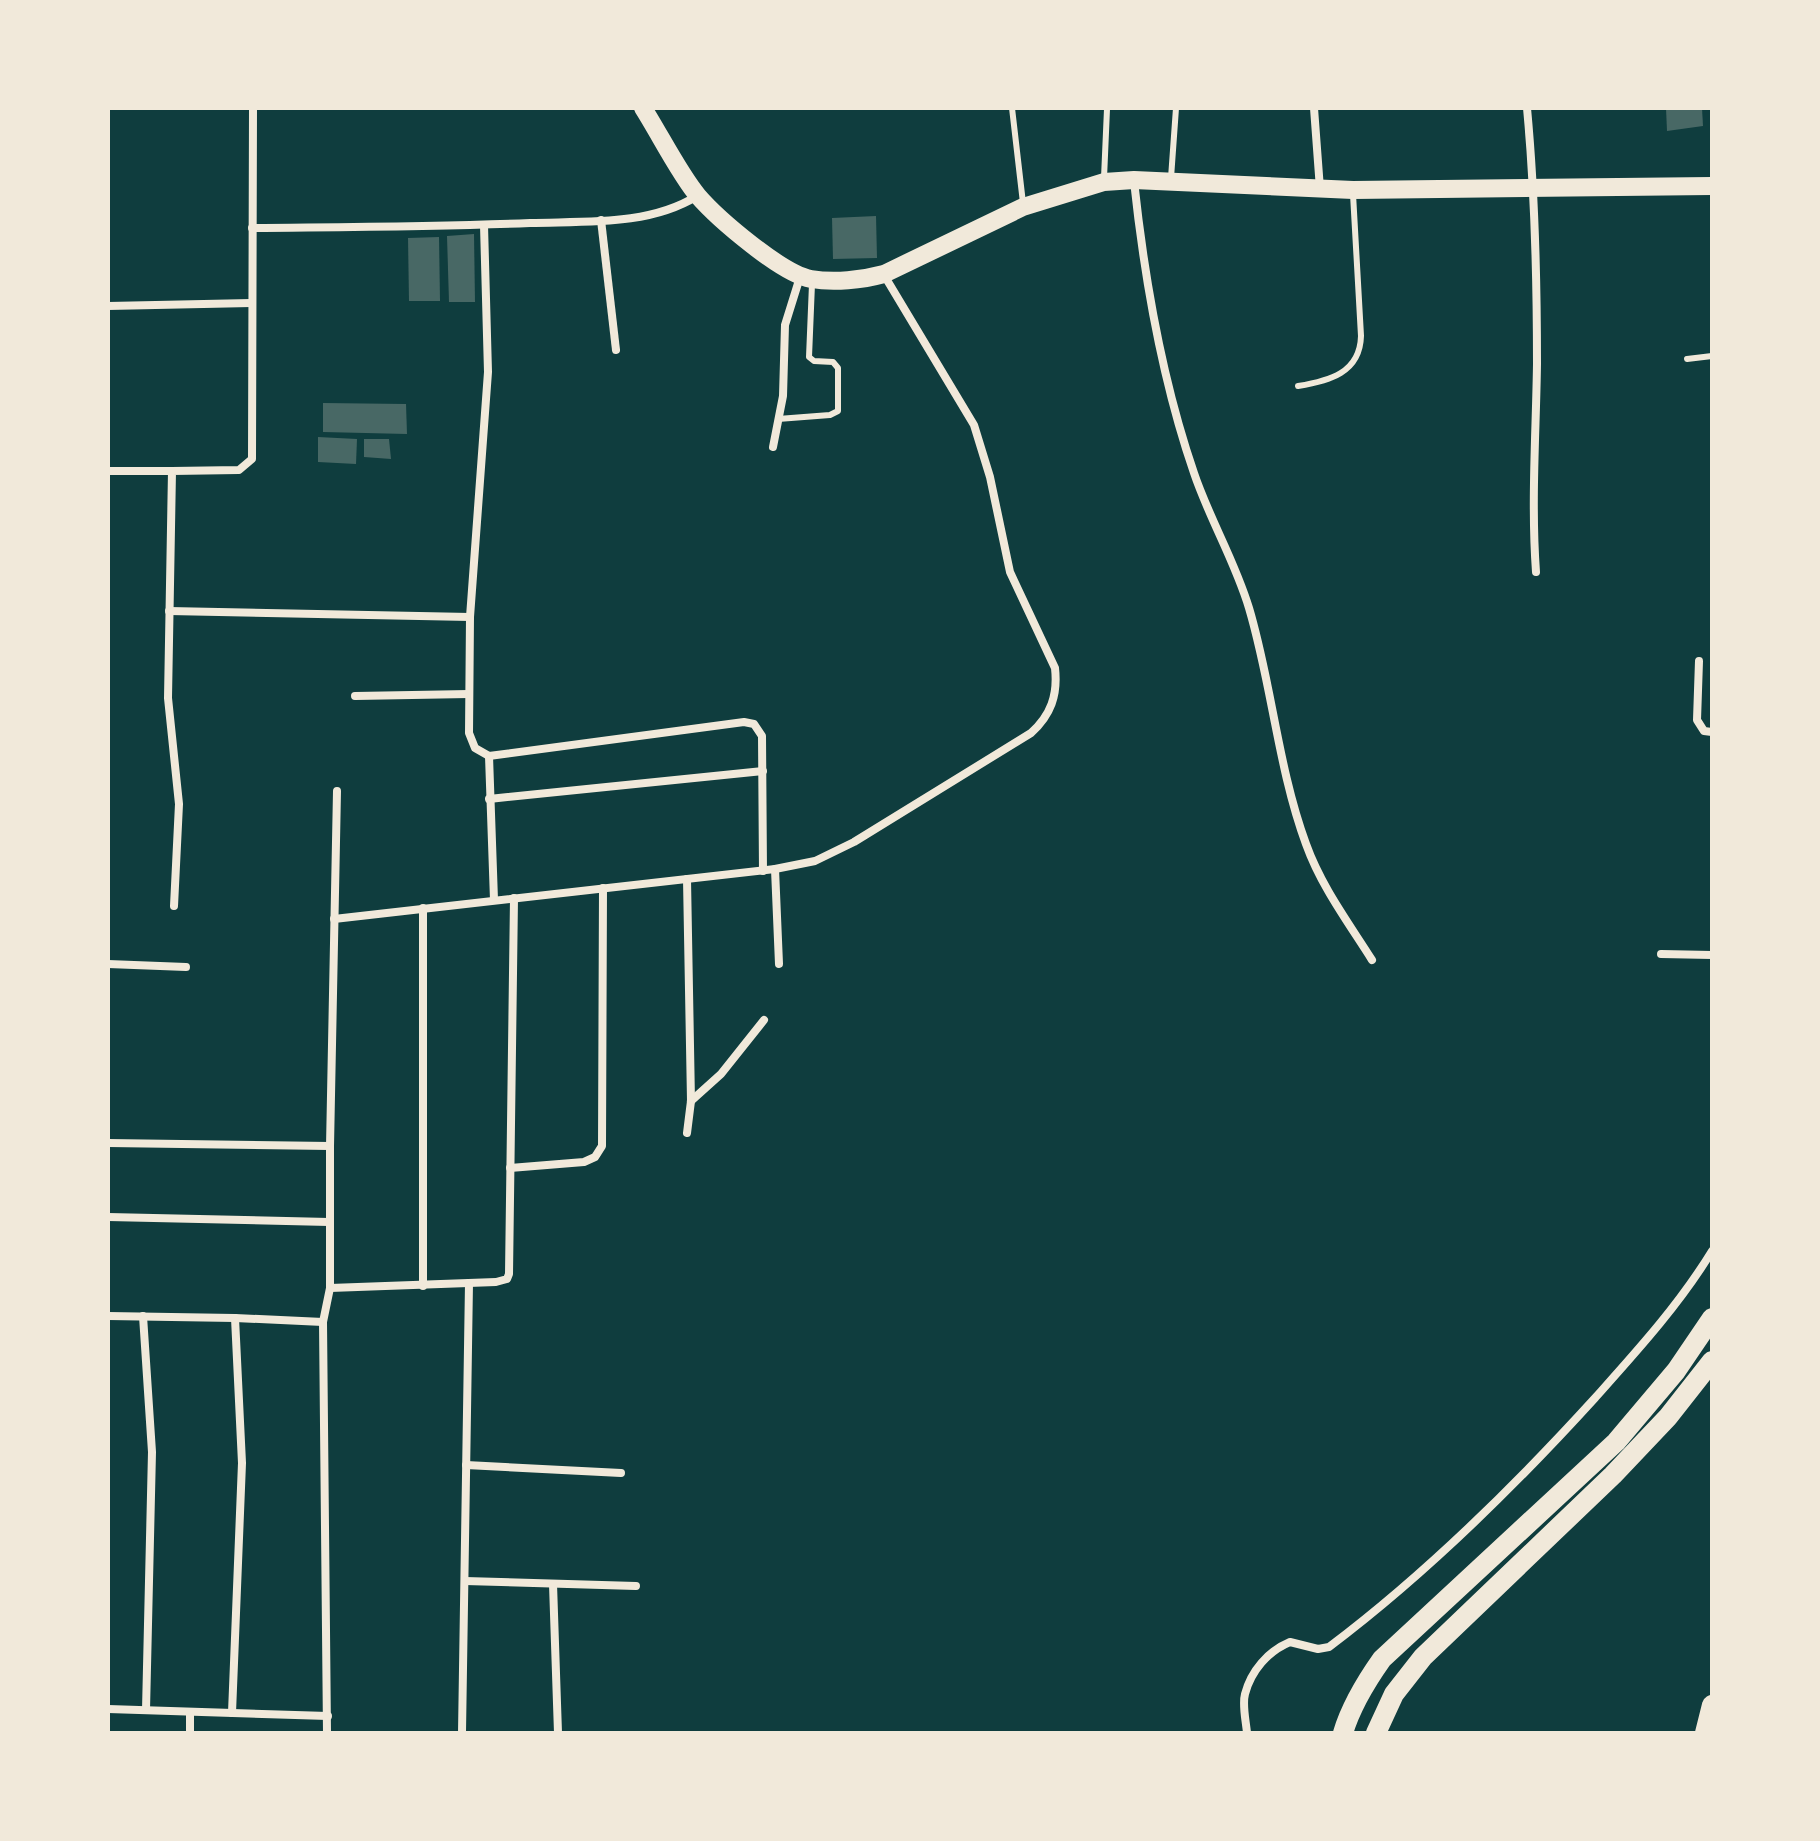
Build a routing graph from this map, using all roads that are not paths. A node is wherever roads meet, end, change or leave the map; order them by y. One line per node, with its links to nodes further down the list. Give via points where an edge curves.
1 (253, 108): 19 (street)
2 (643, 108): 15 (main road)
3 (1012, 108): 16 (lane)
4 (1176, 108): 10 (lane)
5 (1314, 108): 13 (street)
6 (1527, 108): 12 (street)
7 (1107, 109): 9 (lane)
8 (1134, 180): 9 (main road); 10 (main road); 54 (street, via 1144,266 1177,415 1262,651 1293,802 1322,880)
9 (1104, 182): 16 (main road)
10 (1171, 182): 13 (main road)
11 (1712, 186): 12 (main road)
12 (1534, 188): 14 (main road); 32 (street)
13 (1321, 190): 14 (main road)
14 (1353, 190): 27 (lane, via 1359,352 1340,375)
15 (697, 196): 17 (street, via 648,216); 21 (main road, via 751,245)
16 (1023, 207): 20 (main road)
17 (601, 220): 18 (street); 24 (street)
18 (484, 225): 19 (street); 34 (street, via 488,372)
19 (252, 228): 22 (street)
20 (884, 274): 21 (main road, via 865,279); 43 (street, via 974,425 1010,572 1048,649 1057,684 1045,720 1031,733 854,842 815,861)
21 (806, 278): 28 (street, via 785,325); 28 (lane, via 809,357 836,364 838,411)
22 (251, 303): 23 (street); 31 (street, via 252,459 239,470)
23 (108, 306)
24 (616, 350)
25 (1712, 356): 26 (lane)
26 (1687, 359)
27 (1298, 386)
28 (778, 419): 29 (street)
29 (773, 447)
30 (108, 471): 31 (street)
31 (172, 471): 33 (street)
32 (1536, 572)
33 (169, 611): 34 (street); 49 (street, via 168,698 179,804)
34 (470, 617): 36 (street)
35 (1699, 661): 38 (street, via 1697,720 1704,731)
36 (469, 694): 37 (street); 39 (street, via 469,733 475,748)
37 (355, 696)
38 (1712, 732)
39 (489, 756): 40 (street, via 744,722 754,724 762,736); 42 (street)
40 (763, 771): 42 (street); 44 (street)
41 (337, 791): 51 (street)
42 (489, 799): 48 (street)
43 (775, 869): 44 (street); 56 (street)
44 (763, 871): 45 (street)
45 (687, 879): 46 (street); 59 (street)
46 (603, 888): 47 (street); 63 (street, via 602,1146 584,1162)
47 (514, 898): 48 (street); 63 (street)
48 (494, 900): 50 (street)
49 (174, 906)
50 (423, 908): 51 (street); 68 (street)
51 (334, 919): 62 (street)
52 (1661, 954): 53 (street)
53 (1712, 955)
54 (1372, 960)
55 (108, 964): 57 (street)
56 (779, 964)
57 (186, 967)
58 (764, 1020): 59 (street, via 721,1074)
59 (691, 1101): 60 (street)
60 (687, 1133)
61 (108, 1143): 62 (street)
62 (330, 1146): 65 (street)
63 (510, 1168): 67 (street, via 509,1274 496,1282)
64 (108, 1217): 65 (street)
65 (329, 1222): 69 (street)
66 (1712, 1251): 91 (street, via 1653,1333 1559,1438 1400,1591 1329,1647 1290,1642 1267,1656 1245,1695)
67 (469, 1283): 68 (street); 76 (street)
68 (423, 1286): 69 (street)
69 (330, 1288): 74 (street)
70 (108, 1316): 71 (street)
71 (143, 1316): 72 (street); 83 (street, via 152,1452)
72 (235, 1318): 74 (street); 85 (street, via 242,1463)
73 (1712, 1318): 92 (highway, via 1616,1442 1382,1659)
74 (323, 1322): 86 (street)
75 (1712, 1361): 93 (highway, via 1613,1475 1408,1674)
76 (466, 1465): 77 (street); 78 (street)
77 (621, 1473)
78 (465, 1581): 79 (street); 89 (street)
79 (553, 1584): 80 (street); 90 (street)
80 (636, 1586)
81 (1712, 1705): 94 (highway)
82 (108, 1709): 83 (street)
83 (146, 1710): 84 (street)
84 (190, 1712): 85 (street); 87 (street)
85 (232, 1713): 86 (street)
86 (328, 1716): 88 (street)
87 (190, 1733)
88 (327, 1733)
89 (462, 1733)
90 (558, 1733)
91 (1247, 1733)
92 (1343, 1733)
93 (1376, 1733)
94 (1705, 1733)

